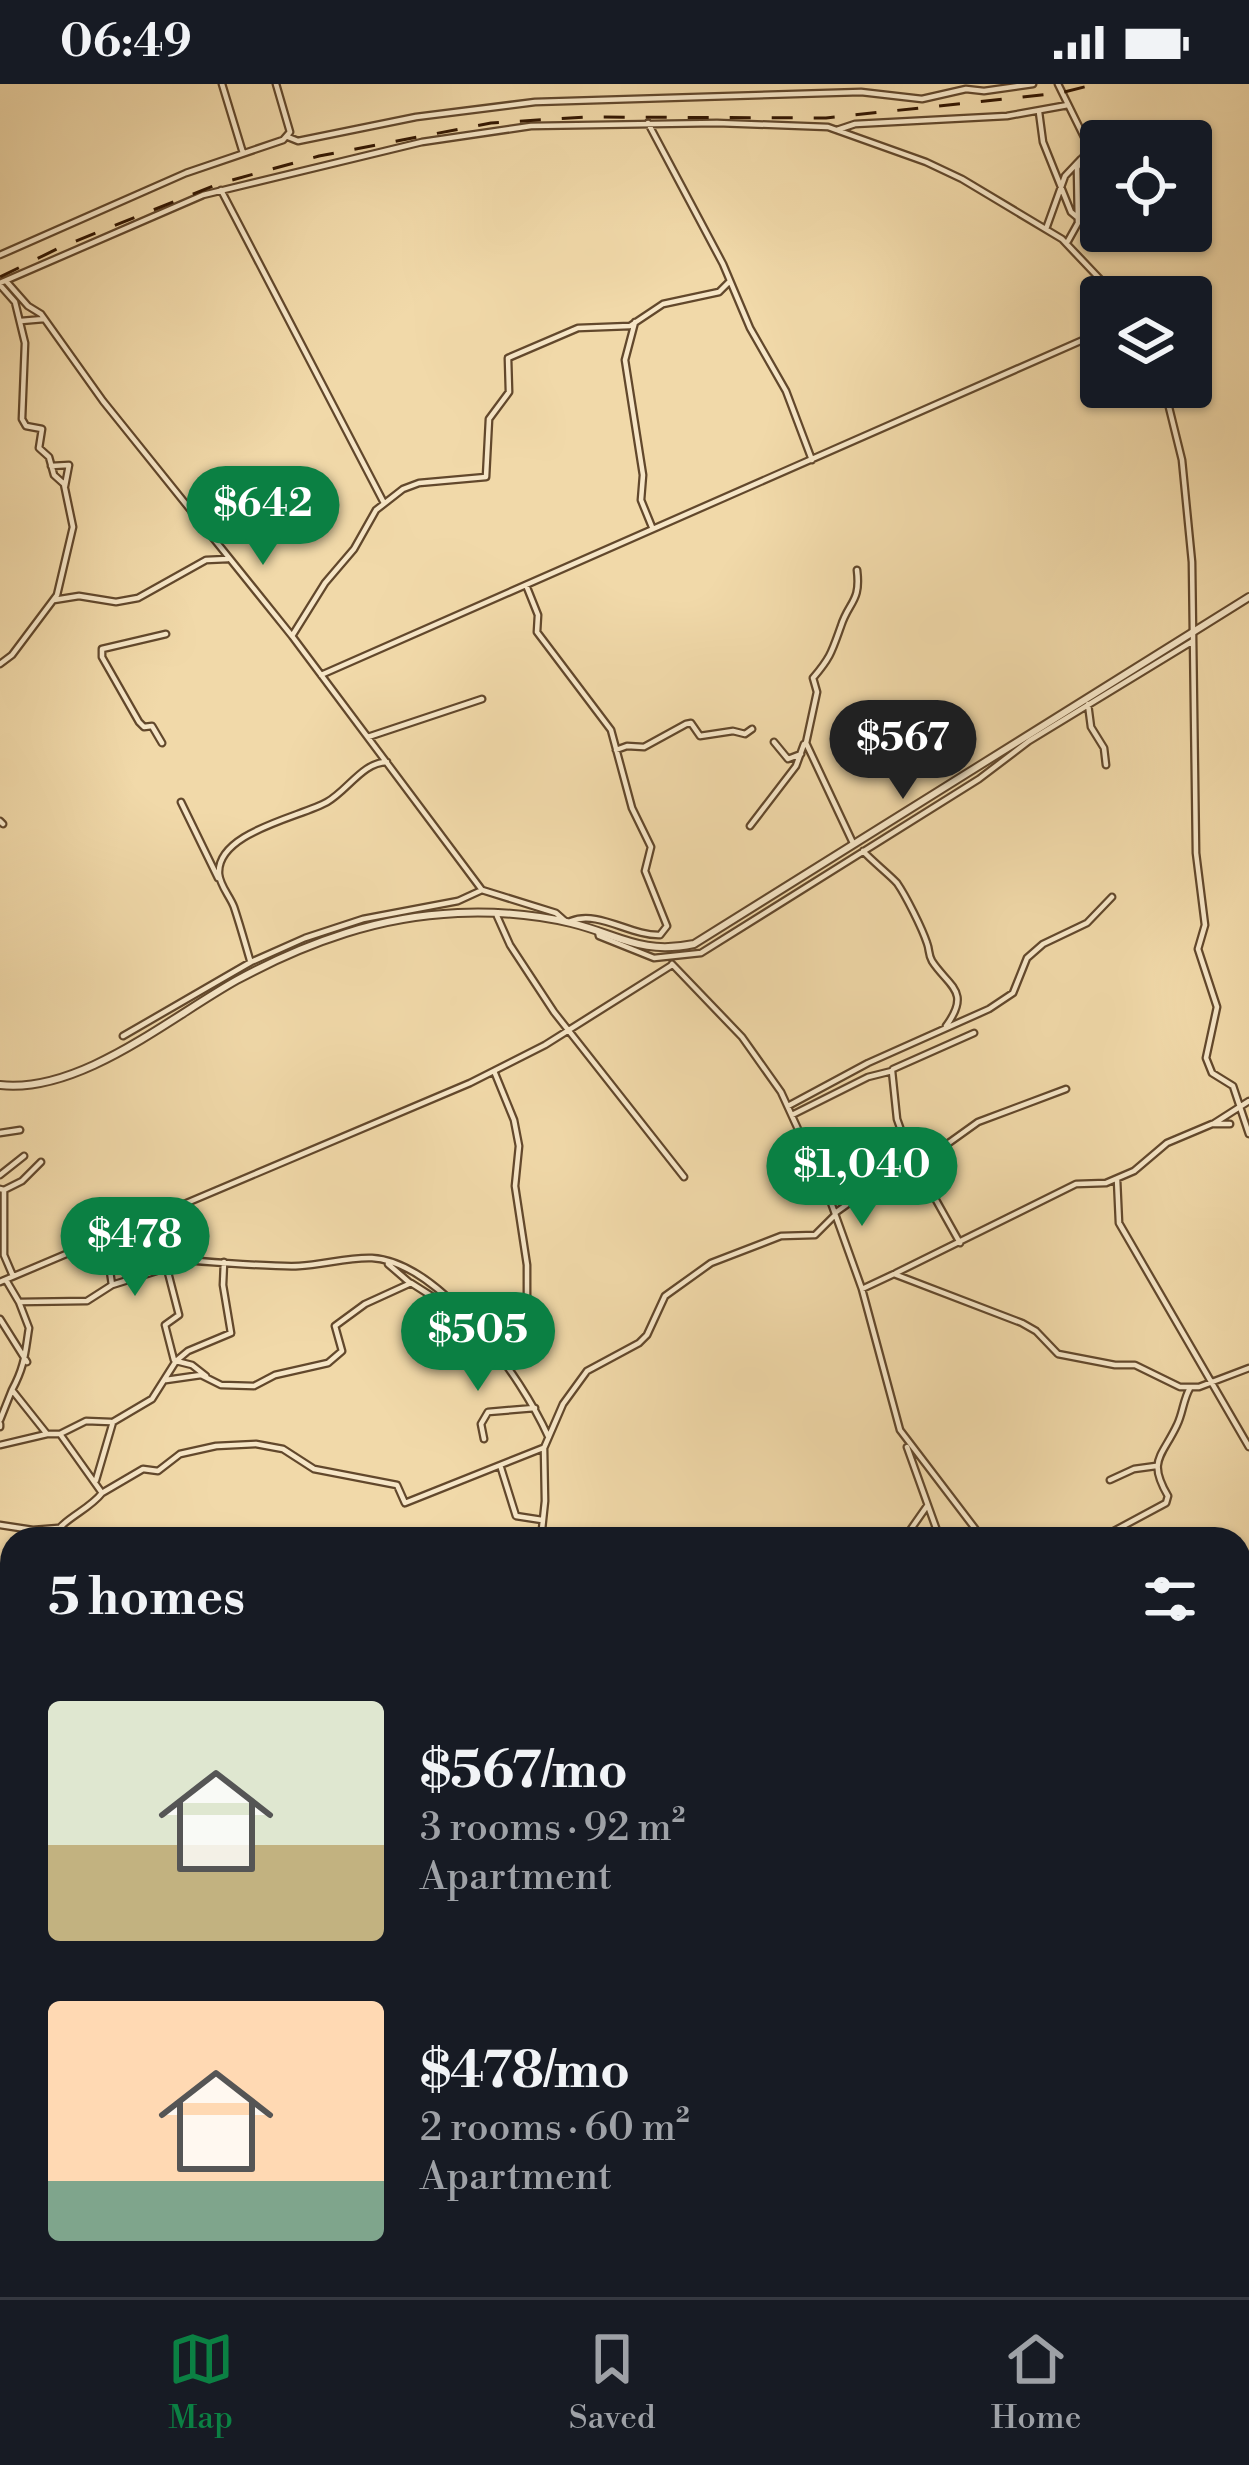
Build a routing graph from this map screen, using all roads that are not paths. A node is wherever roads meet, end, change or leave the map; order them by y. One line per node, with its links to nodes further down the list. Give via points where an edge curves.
1 (222, 84): 13 (street)
2 (276, 84): 12 (street)
3 (690, 84): 6 (street)
4 (1033, 84): 6 (street, via 922,99)
5 (1058, 84): 7 (street)
6 (693, 94): 12 (street, via 536,102 298,142)
7 (1068, 105): 8 (street); 10 (street)
8 (1039, 112): 11 (street); 16 (street)
9 (648, 123): 11 (street); 17 (street, via 439,139); 23 (street)
10 (1080, 129)
11 (837, 130): 19 (street, via 962,178)
12 (287, 137): 13 (street)
13 (243, 153): 21 (street)
14 (1080, 160): 16 (street)
15 (1080, 164): 18 (street)
16 (1062, 185): 18 (street); 19 (street)
17 (221, 190): 24 (street); 33 (street)
18 (1078, 217): 20 (street)
19 (1046, 229): 20 (street)
20 (1068, 243): 22 (street)
21 (0, 255)
22 (1098, 276)
23 (729, 282): 27 (street); 30 (street, via 797,413)
24 (2, 283): 25 (street); 26 (street)
25 (44, 320): 26 (street); 35 (street)
26 (21, 321): 31 (street, via 22,419 42,429 39,448)
27 (635, 322): 33 (street, via 578,328 508,358 509,392 490,416 486,477 431,480); 34 (street, via 625,360 641,500)
28 (1080, 341): 30 (street)
29 (1169, 408): 42 (street, via 1185,480)
30 (812, 460): 34 (street)
31 (51, 466): 32 (street); 32 (street, via 69,465)
32 (65, 487): 39 (street, via 73,527)
33 (384, 503): 41 (street)
34 (653, 529): 37 (street)
35 (230, 559): 39 (street, via 206,560 138,598); 41 (street)
36 (857, 570): 49 (street, via 859,597 813,679)
37 (526, 585): 44 (street); 52 (street, via 537,632 611,730)
38 (1249, 597): 42 (street)
39 (54, 600): 43 (street)
40 (166, 634): 50 (street, via 102,650 139,722)
41 (292, 636): 44 (street)
42 (1193, 636): 46 (street); 83 (street, via 1196,853 1205,925 1198,950 1217,1007 1206,1058 1215,1077 1233,1086)
43 (0, 664)
44 (319, 676): 48 (street)
45 (482, 699): 48 (street)
46 (1086, 702): 56 (street); 59 (street); 60 (street)
47 (752, 729): 52 (street, via 700,736 691,723 644,747)
48 (368, 737): 55 (street)
49 (806, 738): 53 (street); 54 (street)
50 (162, 742)
51 (774, 742): 54 (street, via 788,759)
52 (616, 750): 67 (street, via 651,847 645,872 667,926 644,935 585,917)
53 (811, 752): 54 (street); 59 (street)
54 (802, 753): 58 (street)
55 (388, 762): 61 (street, via 376,762 325,803 249,832 229,850); 62 (street)
56 (1106, 765)
57 (181, 802): 61 (street)
58 (750, 826)
59 (853, 843): 68 (street, via 694,944 650,950)
60 (863, 851): 70 (street, via 700,953); 72 (street, via 897,884 931,959 955,989 955,1013)
61 (218, 878): 69 (street)
62 (482, 890): 64 (street); 67 (street)
63 (1112, 897): 72 (street, via 1087,923 1026,959 1011,994)
64 (467, 898): 65 (street); 69 (street, via 363,920)
65 (465, 912): 66 (street); 79 (street, via 387,921 326,940 74,1074 31,1088)
66 (497, 916): 67 (street); 71 (street)
67 (567, 922): 68 (street)
68 (598, 931): 70 (street)
69 (251, 962): 74 (street)
70 (672, 962): 71 (street); 82 (street, via 742,1037)
71 (570, 1030): 78 (street); 94 (street)
72 (942, 1030): 75 (street)
73 (974, 1033): 76 (street)
74 (122, 1036)
75 (913, 1043): 76 (street); 82 (street)
76 (918, 1060): 77 (street)
77 (888, 1070): 84 (street); 92 (street)
78 (494, 1071): 98 (street); 112 (street, via 519,1147 515,1186 527,1297)
79 (0, 1084)
80 (1066, 1089): 92 (street, via 978,1122)
81 (1249, 1101): 83 (street)
82 (788, 1106): 84 (street)
83 (1240, 1107): 85 (street); 89 (street)
84 (792, 1114): 97 (street)
85 (1212, 1124): 86 (street); 95 (street, via 1167,1143)
86 (1230, 1124)
87 (20, 1130): 88 (street)
88 (0, 1133)
89 (1249, 1134)
90 (24, 1156): 93 (street)
91 (41, 1162): 96 (street)
92 (916, 1166): 97 (street); 100 (street)
93 (0, 1174)
94 (684, 1177)
95 (1117, 1179): 100 (street, via 1076,1184); 121 (street, via 1119,1223)
96 (2, 1190): 106 (street)
97 (835, 1214): 109 (street); 129 (street, via 815,1235 781,1236 718,1260 665,1296 639,1343 579,1378)
98 (124, 1228): 99 (street); 101 (street)
99 (105, 1237): 106 (street); 108 (street)
100 (959, 1243): 105 (street)
101 (164, 1258): 103 (street); 104 (street)
102 (383, 1260): 103 (street, via 296,1267); 107 (street); 112 (street, via 421,1275)
103 (225, 1261): 117 (street, via 231,1333)
104 (166, 1268): 108 (street); 117 (street, via 179,1315 165,1324)
105 (894, 1274): 109 (street); 122 (street, via 1022,1323 1058,1354 1135,1365)
106 (6, 1279): 110 (street)
107 (410, 1283): 114 (street); 119 (street, via 335,1326 342,1351 332,1361 254,1386)
108 (112, 1285): 110 (street, via 87,1301)
109 (862, 1289): 131 (street)
110 (19, 1302): 115 (street)
111 (0, 1319): 113 (street)
112 (467, 1320): 114 (street)
113 (8, 1337): 115 (street); 116 (street)
114 (482, 1337): 124 (street)
115 (25, 1340): 116 (street)
116 (27, 1362): 123 (street)
117 (176, 1362): 119 (street); 120 (street)
118 (1249, 1368): 121 (street)
119 (206, 1376): 120 (street)
120 (166, 1380): 125 (street, via 152,1399)
121 (1209, 1383): 122 (street); 133 (street)
122 (1190, 1388): 136 (street)
123 (12, 1390): 126 (street); 127 (street)
124 (535, 1408): 129 (street); 130 (street, via 488,1412)
125 (113, 1422): 128 (street, via 80,1422); 137 (street)
126 (0, 1424)
127 (47, 1434): 128 (street); 132 (street)
128 (60, 1434): 137 (street)
129 (548, 1436): 134 (street)
130 (484, 1439)
131 (905, 1442): 140 (street); 146 (street)
132 (0, 1445)
133 (1249, 1447)
134 (544, 1448): 135 (street); 141 (street)
135 (500, 1466): 139 (street, via 406,1503 397,1485 314,1469 283,1449 232,1444 180,1454); 141 (street, via 516,1516)
136 (1156, 1466): 138 (street); 147 (street, via 1166,1503)
137 (96, 1480): 139 (street)
138 (1110, 1480)
139 (102, 1492): 142 (street)
140 (927, 1506): 144 (street); 145 (street)
141 (542, 1520): 143 (street)
142 (60, 1527)
143 (542, 1527)
144 (912, 1527)
145 (935, 1527)
146 (973, 1527)
147 (1121, 1527)

